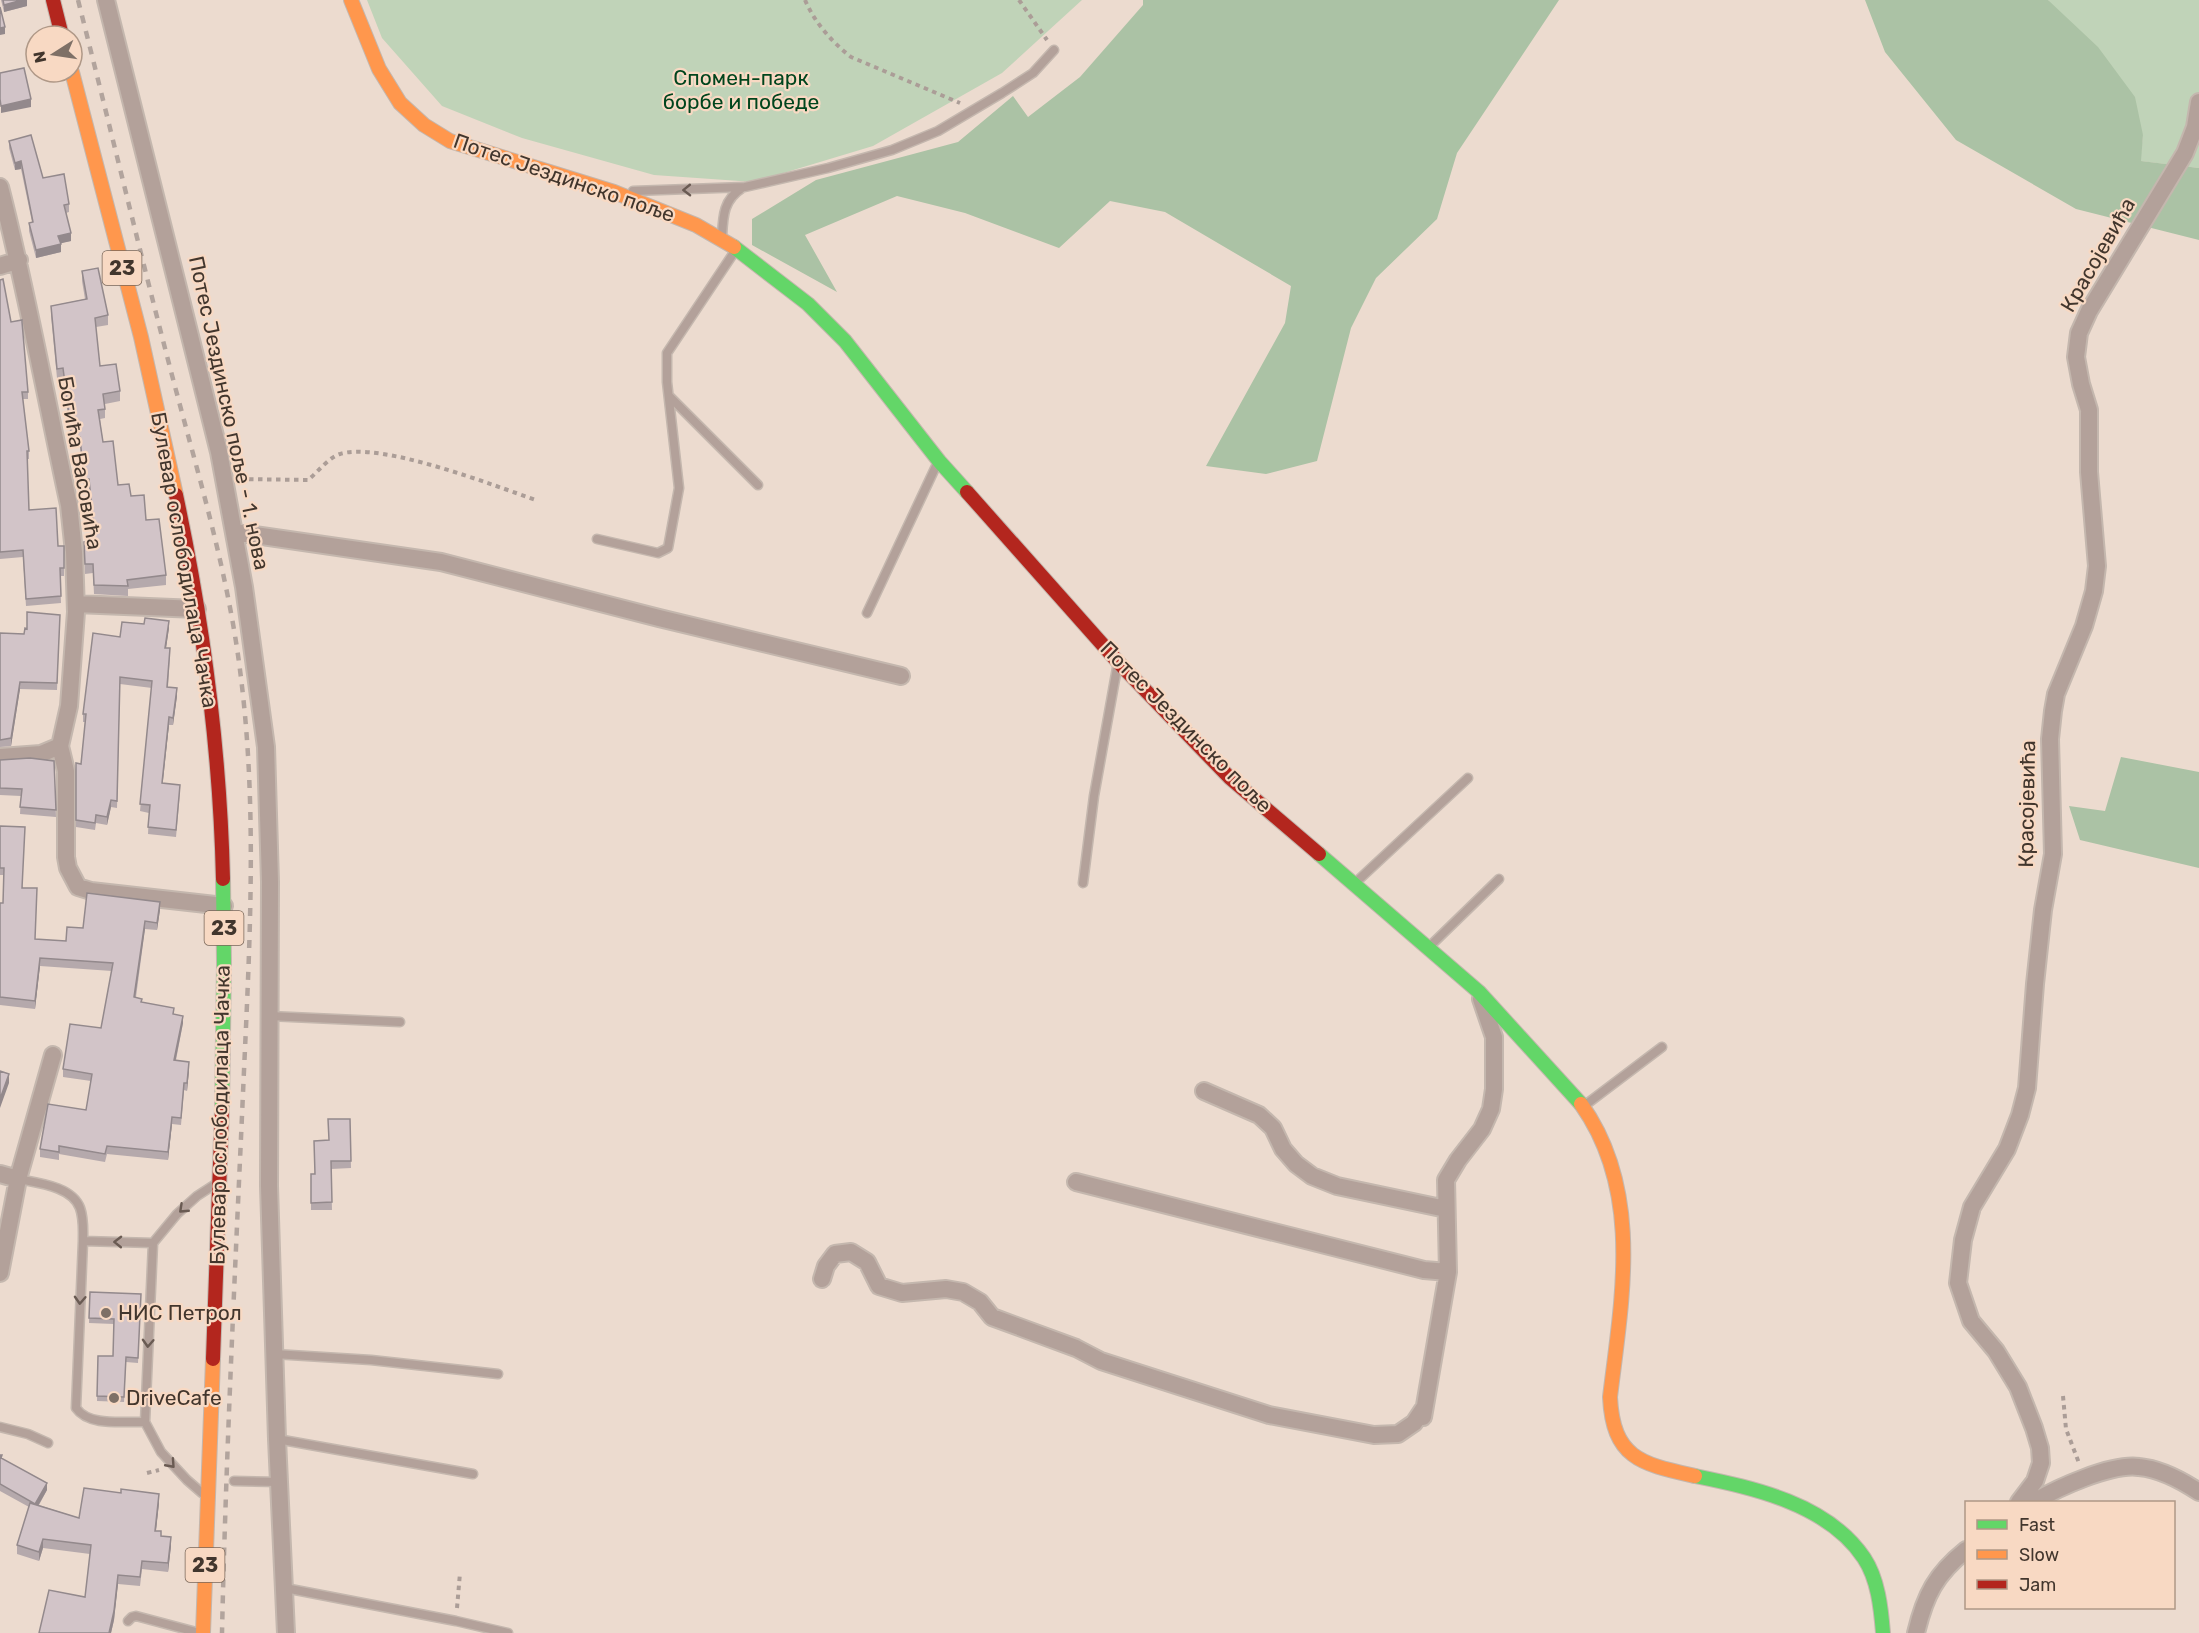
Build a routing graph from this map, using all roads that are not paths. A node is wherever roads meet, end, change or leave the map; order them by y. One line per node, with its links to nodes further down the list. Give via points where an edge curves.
1 (53, 0): 4 (main road)
2 (106, 0): 18 (street, Потес Јездинско поље - 1. нова, via 225,479)
3 (351, 0): 10 (main road, Потес Јездинско поље, via 379,69 400,103 424,125 450,141)
4 (59, 24)
5 (1054, 50): 9 (lane, via 1033,73 938,131 892,150)
6 (75, 84): 21 (main road, Булевар ослободилаца Чачка / 23, via 158,415)
7 (2199, 102): 63 (street, Красојевића, via 2185,153 2079,333 2076,357 2089,410 2089,472 2097,566 2094,591 2053,711 2053,854 2043,910 2027,1088 2007,1149 1972,1207 1963,1240 1958,1283 1971,1321 2012,1378 2040,1448 2041,1463 2035,1481)
8 (0, 187): 13 (street, Богића Васовића)
9 (745, 187): 10 (lane, one-way to 10); 11 (lane, via 732,195 725,207)
10 (614, 192): 11 (main road, Потес Јездинско поље, via 659,208)
11 (722, 239): 12 (main road, Потес Јездинско поље)
12 (737, 248): 15 (lane, via 667,353); 16 (main road, Потес Јездинско поље, via 808,304 845,341)
13 (19, 260): 14 (street); 20 (street, Богића Васовића, via 69,505)
14 (0, 266)
15 (668, 396): 17 (lane); 19 (lane, via 679,488 668,548 658,553)
16 (939, 461): 22 (lane); 23 (main road, Потес Јездинско поље)
17 (758, 485)
18 (234, 532): 24 (street, via 441,562); 34 (street, Потес Јездинско поље - 1. нова, via 266,747)
19 (597, 539)
20 (76, 604): 21 (street); 25 (street, Богића Васовића, via 69,706)
21 (197, 609): 31 (main road, Булевар ослободилаца Чачка / 23, via 218,774)
22 (867, 613)
23 (1118, 662): 29 (lane); 30 (main road, Потес Јездинско поље, via 1230,778)
24 (901, 676)
25 (60, 746): 26 (street, via 41,754); 31 (street, Богића Васовића, via 66,771 66,857 78,887)
26 (0, 757)
27 (1468, 778): 30 (lane)
28 (1499, 879): 32 (lane)
29 (1083, 883)
30 (1353, 884): 32 (main road, Потес Јездинско поље)
31 (224, 906): 42 (main road, Булевар ослободилаца Чачка / 23)
32 (1429, 948): 33 (main road, Потес Јездинско поље)
33 (1479, 992): 39 (main road, Потес Јездинско поље); 44 (street, via 1494,1037 1491,1109 1482,1129 1446,1180)
34 (268, 1016): 35 (lane); 50 (street, Потес Јездинско поље - 1. нова)
35 (400, 1022)
36 (1662, 1047): 39 (lane)
37 (53, 1055): 41 (street)
38 (1204, 1091): 44 (street, via 1259,1115 1273,1128 1296,1164 1312,1176 1336,1186)
39 (1583, 1106): 71 (main road, Потес Јездинско поље, via 1610,1157 1618,1184 1625,1259 1610,1397 1611,1416 1626,1449 1651,1466 1766,1494 1812,1513 1841,1532 1871,1572)
40 (0, 1174): 41 (street)
41 (18, 1179): 45 (lane, via 48,1185 71,1197 80,1206); 48 (street)
42 (219, 1181): 46 (lane, one-way to 46, via 177,1214); 62 (main road, Булевар ослободилаца Чачка / 23)
43 (1076, 1182): 47 (street, via 1424,1270)
44 (1446, 1209): 47 (street)
45 (82, 1241): 46 (lane, one-way to 45); 53 (lane, one-way to 53, via 76,1408 87,1418)
46 (153, 1243): 53 (lane, one-way to 53)
47 (1448, 1272): 52 (street)
48 (0, 1273)
49 (822, 1279): 52 (street, via 836,1254 851,1252 867,1262 879,1286 902,1293 946,1289 963,1292 980,1302 992,1317 1101,1361 1269,1415 1386,1435 1398,1434 1414,1424)
50 (274, 1354): 51 (lane); 56 (street, Потес Јездинско поље - 1. нова)
51 (498, 1374)
52 (1424, 1408): 55 (street)
53 (145, 1422): 62 (lane, one-way to 62, via 172,1465)
54 (0, 1428): 57 (lane)
55 (1421, 1430)
56 (277, 1439): 58 (lane); 60 (street, Потес Јездинско поље - 1. нова)
57 (48, 1443)
58 (473, 1474)
59 (234, 1481): 60 (lane)
60 (279, 1482): 66 (street, Потес Јездинско поље - 1. нова)
61 (2199, 1492): 64 (street, via 2161,1472 2123,1468 2084,1478)
62 (207, 1497): 68 (main road, Булевар ослободилаца Чачка / 23)
63 (2020, 1501)
64 (2038, 1501)
65 (1965, 1551): 72 (street, via 1947,1566 1929,1592)
66 (285, 1588): 69 (street, Потес Јездинско поље - 1. нова); 70 (lane)
67 (128, 1621): 68 (lane, via 136,1616)
68 (202, 1633)
69 (286, 1633)
70 (508, 1633)
71 (1883, 1633)
72 (1916, 1633)

